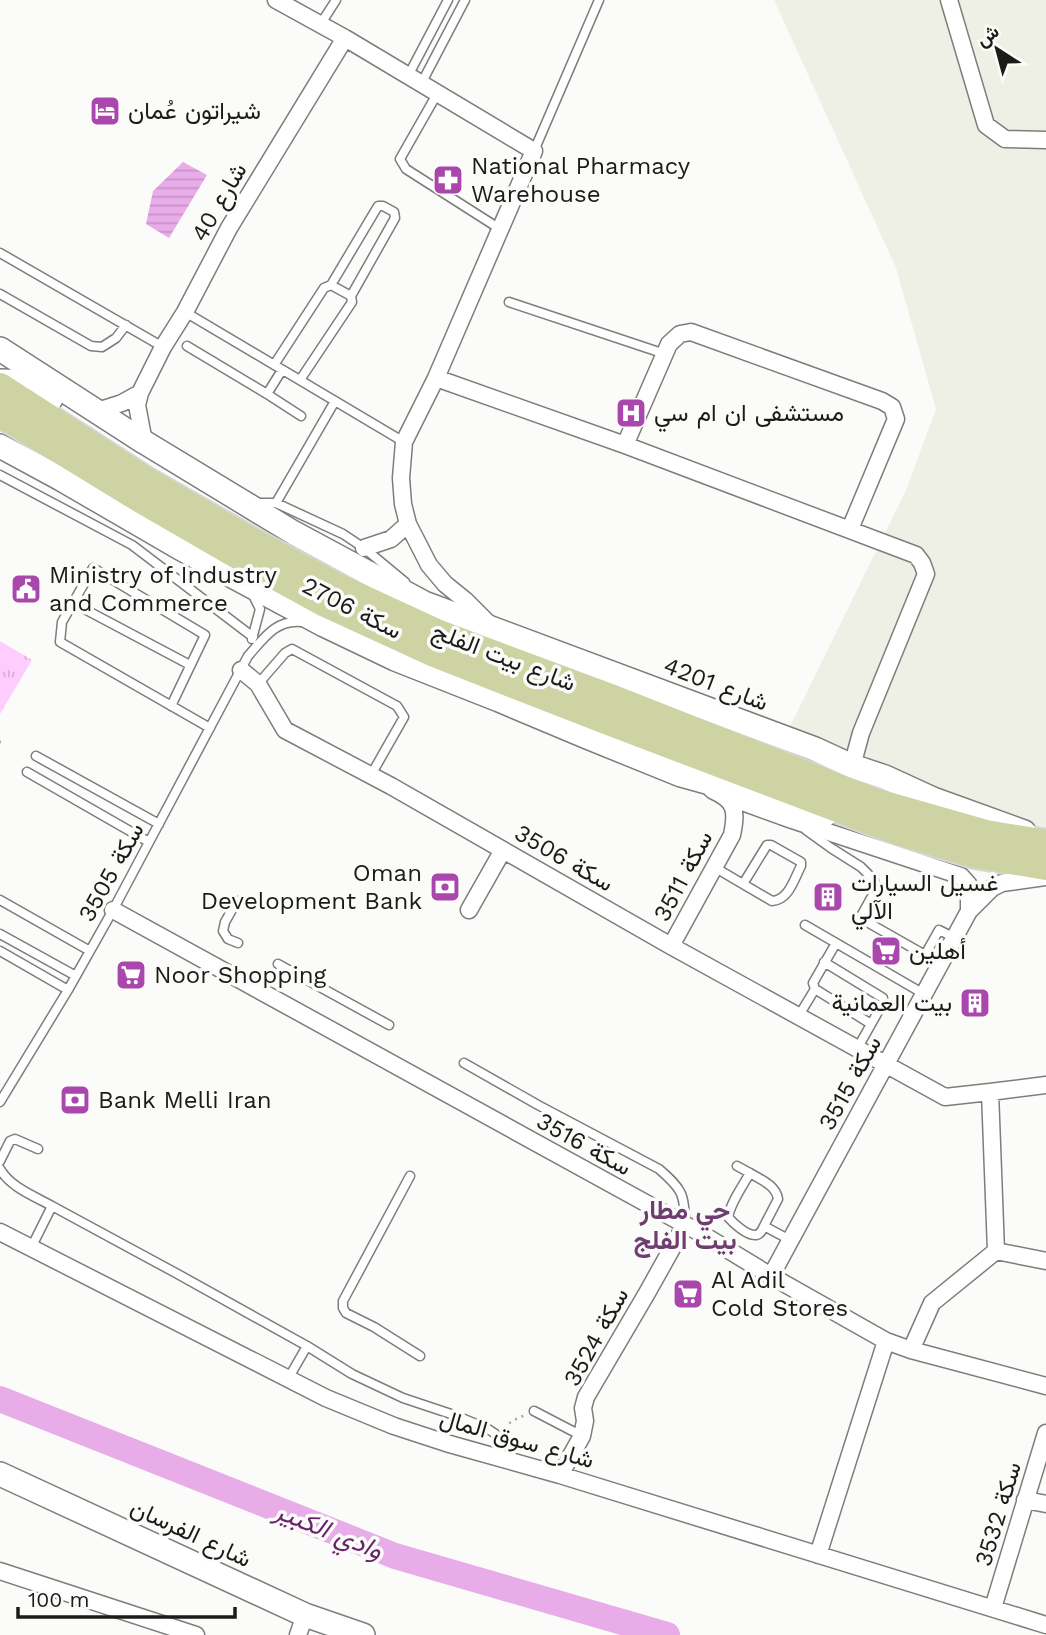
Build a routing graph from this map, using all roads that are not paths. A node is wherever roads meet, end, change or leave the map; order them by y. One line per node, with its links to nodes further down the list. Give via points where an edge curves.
1 (276, 0): 7 (street)
2 (336, 0): 7 (lane)
3 (448, 0): 9 (lane)
4 (465, 0): 9 (lane)
5 (599, 0): 12 (lane)
6 (949, 0): 11 (street, via 986,125 1005,139)
7 (320, 24): 8 (street)
8 (345, 38): 9 (street); 19 (street, 40 شارع, via 229,228)
9 (415, 80): 10 (street)
10 (438, 94): 12 (street); 13 (lane, via 400,159 406,169)
11 (1046, 140)
12 (534, 151): 13 (street, شارع 4201)
13 (500, 229): 26 (street, شارع 4201)
14 (0, 253): 20 (lane)
15 (331, 285): 17 (lane); 17 (lane, via 378,206 394,212 395,218); 25 (lane, via 324,288)
16 (0, 294): 20 (lane, via 91,346 102,347)
17 (351, 296): 27 (lane, via 352,302)
18 (509, 302): 24 (lane)
19 (185, 312): 22 (street, 40 شارع); 25 (lane)
20 (125, 325): 22 (lane)
21 (187, 346): 30 (lane)
22 (163, 347): 29 (street, 40 شارع)
23 (0, 349): 32 (street)
24 (665, 354): 38 (street); 45 (street, via 680,334 691,332 892,407 896,419)
25 (278, 367): 27 (lane); 30 (lane)
26 (436, 378): 37 (street, شارع 4201); 38 (street)
27 (300, 380): 31 (lane)
28 (0, 383): 32 (street, via 27,383 78,416); 57 (main road, شارع بيت الفلج, via 149,482 254,542 335,585)
29 (140, 393): 32 (street); 36 (street, 40 شارع, via 137,405)
30 (267, 394): 34 (lane)
31 (335, 401): 37 (lane); 43 (lane)
32 (97, 411): 36 (street)
33 (0, 414): 57 (main road, شارع بيت الفلج, via 150,506 325,604 433,654)
34 (301, 416)
35 (0, 432): 41 (street, via 51,466)
36 (144, 442): 42 (street)
37 (404, 442): 44 (street, شارع 4201, via 401,478)
38 (625, 445): 45 (street)
39 (0, 446): 41 (street, سكة 2706)
40 (0, 475): 52 (lane, via 131,545)
41 (61, 479): 47 (street, سكة 2706)
42 (247, 503): 43 (lane); 49 (street)
43 (276, 503): 46 (lane)
44 (408, 524): 46 (street, via 391,539); 51 (street, شارع 4201, via 429,565)
45 (850, 529): 60 (street, via 916,555 926,574)
46 (363, 548): 49 (lane)
47 (238, 578): 50 (street, سكة 2706); 52 (lane, سكة 3505, via 260,608)
48 (73, 603): 54 (lane); 54 (lane, via 93,568 205,635); 56 (lane, via 62,622 60,642)
49 (424, 603): 51 (street)
50 (324, 625): 53 (lane, سكة 3505, via 291,621 280,625); 63 (street, سكة 2706, via 394,659)
51 (494, 629): 60 (street, شارع 4201)
52 (253, 637): 53 (lane, سكة 3505)
53 (245, 663): 55 (street, سكة 3506); 58 (lane, سكة 3505)
54 (190, 665): 56 (lane)
55 (258, 684): 62 (street, سكة 3506, via 285,730); 62 (lane, via 292,649 397,706 404,717)
56 (171, 706): 58 (lane)
57 (610, 710): 67 (main road, شارع بيت الفلج); 69 (main road, شارع بيت الفلج, via 874,801 986,833)
58 (210, 728): 66 (lane, سكة 3505)
59 (36, 756): 66 (lane)
60 (852, 766): 69 (street, شارع 4201)
61 (27, 772): 68 (lane)
62 (371, 775): 70 (street, سكة 3506)
63 (681, 775): 64 (street); 67 (street, سكة 2706, via 860,826)
64 (722, 794): 65 (street); 71 (street, سكة 3511, via 732,803 736,816 732,835)
65 (792, 820): 79 (street, via 961,876 969,885); 88 (lane, via 874,880 875,891 860,918)
66 (159, 824): 68 (lane, سكة 3505)
67 (901, 833): 72 (main road, شارع بيت الفلج, via 975,855)
68 (149, 842): 77 (lane, سكة 3505)
69 (1046, 842)
70 (503, 850): 78 (street); 85 (street, سكة 3506)
71 (714, 867): 74 (lane); 85 (street, سكة 3511)
72 (1046, 867)
73 (1046, 877): 79 (street, سكة 3515, via 1002,883)
74 (743, 884): 74 (lane, via 777,901 788,891 801,862 767,845)
75 (0, 900): 87 (lane)
76 (237, 901): 83 (lane, via 223,931)
77 (113, 910): 87 (lane, سكة 3505); 112 (street, سكة 3516)
78 (469, 910)
79 (970, 912): 82 (street, سكة 3515)
80 (806, 925): 84 (lane)
81 (0, 934): 92 (lane)
82 (955, 938): 88 (lane, via 939,930); 91 (street, سكة 3515)
83 (238, 943)
84 (836, 943): 89 (lane); 95 (lane)
85 (671, 946): 96 (street, سكة 3506)
86 (0, 951): 94 (lane)
87 (90, 951): 92 (lane, سكة 3505)
88 (925, 955): 91 (lane)
89 (824, 962): 93 (lane, via 813,983); 97 (lane, via 883,998)
90 (278, 964): 98 (lane)
91 (941, 964): 95 (street, سكة 3515)
92 (76, 976): 94 (lane, سكة 3505)
93 (815, 989): 96 (lane); 97 (lane)
94 (68, 990): 104 (lane, سكة 3505)
95 (925, 994): 101 (street, سكة 3515)
96 (798, 1017): 99 (street, سكة 3506)
97 (871, 1024): 99 (lane)
98 (389, 1025)
99 (857, 1049): 101 (street, سكة 3506)
100 (464, 1063): 112 (lane, via 659,1169 683,1195)
101 (885, 1065): 103 (street, سكة 3506, via 945,1097); 115 (street, سكة 3515)
102 (1046, 1085): 103 (street, سكة 3506)
103 (990, 1093): 117 (street)
104 (0, 1102)
105 (38, 1149): 106 (lane, via 15,1139)
106 (0, 1161)
107 (737, 1166): 109 (lane)
108 (0, 1168): 111 (lane, via 7,1179)
109 (750, 1173): 113 (lane, via 778,1195); 113 (lane, via 728,1217 753,1235)
110 (410, 1176): 123 (lane, via 343,1308)
111 (52, 1206): 116 (lane); 121 (lane)
112 (685, 1225): 119 (street, سكة 3516); 128 (street, سكة 3524, via 586,1398)
113 (764, 1226): 115 (lane)
114 (0, 1232): 116 (street, شارع سوق المال)
115 (790, 1240): 119 (street, سكة 3515)
116 (31, 1248): 124 (street, شارع سوق المال)
117 (996, 1251): 118 (street); 122 (street, via 932,1303)
118 (1046, 1261)
119 (771, 1276): 120 (street, سكة 3516)
120 (886, 1341): 122 (street, سكة 3516); 134 (street)
121 (307, 1346): 124 (lane); 129 (lane, via 393,1394 497,1435 501,1443)
122 (911, 1350): 125 (street, سكة 3516)
123 (420, 1356)
124 (288, 1379): 129 (street, شارع سوق المال, via 394,1426)
125 (1046, 1386)
126 (534, 1411): 128 (lane)
127 (1046, 1433): 132 (street, سكة 3532)
128 (582, 1436): 131 (street, سكة 3524)
129 (498, 1457): 131 (street, شارع سوق المال)
130 (0, 1474): 137 (street, شارع الفرسان)
131 (560, 1475): 134 (street, شارع سوق المال)
132 (1026, 1500): 133 (street); 136 (street, سكة 3532)
133 (1046, 1504)
134 (818, 1555): 136 (street, شارع سوق المال)
135 (0, 1572): 139 (street)
136 (993, 1608): 138 (street, شارع سوق المال)
137 (302, 1625): 140 (street, شارع الفرسان)
138 (1046, 1625)
139 (196, 1635)
140 (363, 1635)

